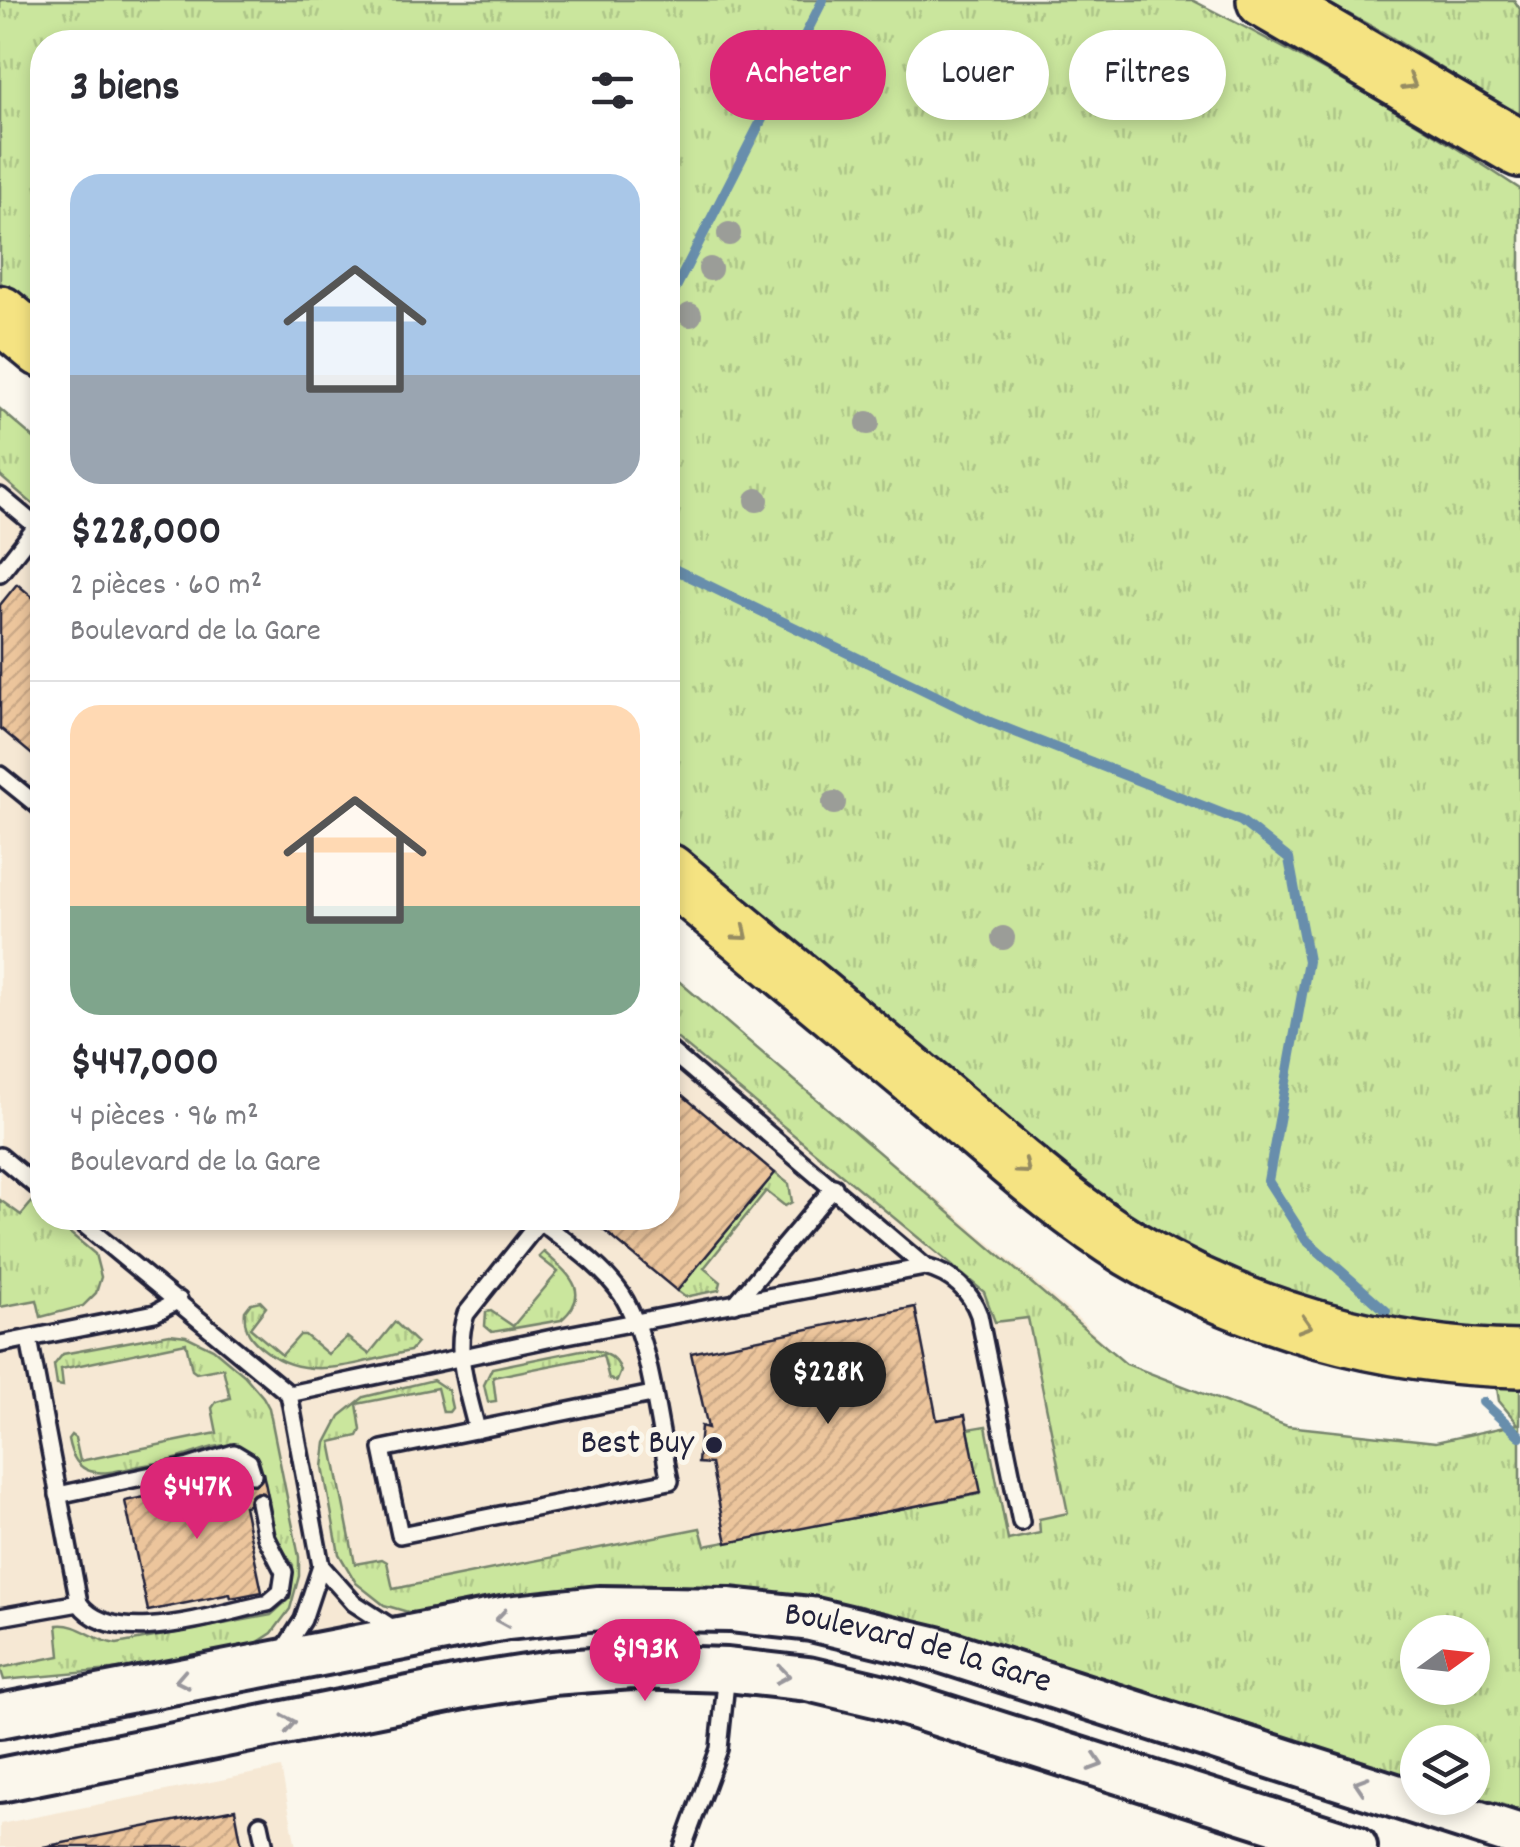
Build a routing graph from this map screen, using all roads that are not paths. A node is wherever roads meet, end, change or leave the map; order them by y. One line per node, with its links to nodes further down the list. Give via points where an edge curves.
1 (1265, 0): 2 (highway, one-way to 2)
2 (1520, 150)
3 (0, 314): 4 (highway)
4 (30, 340)
5 (0, 496): 6 (lane)
6 (30, 520)
7 (30, 539): 8 (lane)
8 (0, 573)
9 (0, 774): 10 (lane)
10 (30, 799)
11 (680, 882): 26 (highway, one-way to 26, via 1036,1178 1132,1249 1227,1297 1361,1341)
12 (680, 1059): 15 (lane)
13 (0, 1156): 14 (lane)
14 (30, 1180)
15 (834, 1187): 19 (lane); 21 (lane)
16 (91, 1230): 20 (lane)
17 (530, 1230): 25 (lane, via 466,1314)
18 (551, 1230): 22 (lane, via 610,1280)
19 (925, 1267): 21 (lane); 33 (lane, via 968,1294 980,1315)
20 (179, 1300): 23 (lane, via 155,1313); 27 (lane)
21 (735, 1304): 22 (lane)
22 (635, 1324): 25 (lane); 28 (lane)
23 (29, 1338): 24 (lane); 31 (lane)
24 (0, 1344)
25 (461, 1357): 27 (lane); 29 (lane)
26 (1520, 1358)
27 (290, 1394): 34 (lane)
28 (652, 1394): 29 (lane); 29 (lane, via 670,1482 400,1535 382,1450)
29 (477, 1430)
30 (253, 1475): 31 (lane, via 249,1462 234,1452)
31 (58, 1495): 35 (lane)
32 (259, 1502): 35 (lane, via 266,1537 284,1572 281,1592 268,1604 124,1628 94,1618)
33 (1021, 1522)
34 (321, 1566): 37 (lane, via 354,1603); 38 (lane, via 303,1620)
35 (79, 1602): 36 (lane)
36 (0, 1617)
37 (408, 1636): 38 (main road, Boulevard de la Gare); 43 (main road, Boulevard de la Gare, one-way to 37, via 954,1654 811,1620 730,1610 598,1608)
38 (272, 1662): 40 (main road, Boulevard de la Gare, one-way to 40)
39 (727, 1670): 41 (main road, Boulevard de la Gare, one-way to 39, via 515,1678 632,1667); 45 (lane, via 720,1749); 46 (main road, Boulevard de la Gare, one-way to 46, via 884,1697)
40 (0, 1716)
41 (0, 1780)
42 (260, 1824): 44 (lane)
43 (1520, 1836)
44 (265, 1847)
45 (684, 1847)
46 (1355, 1847)

